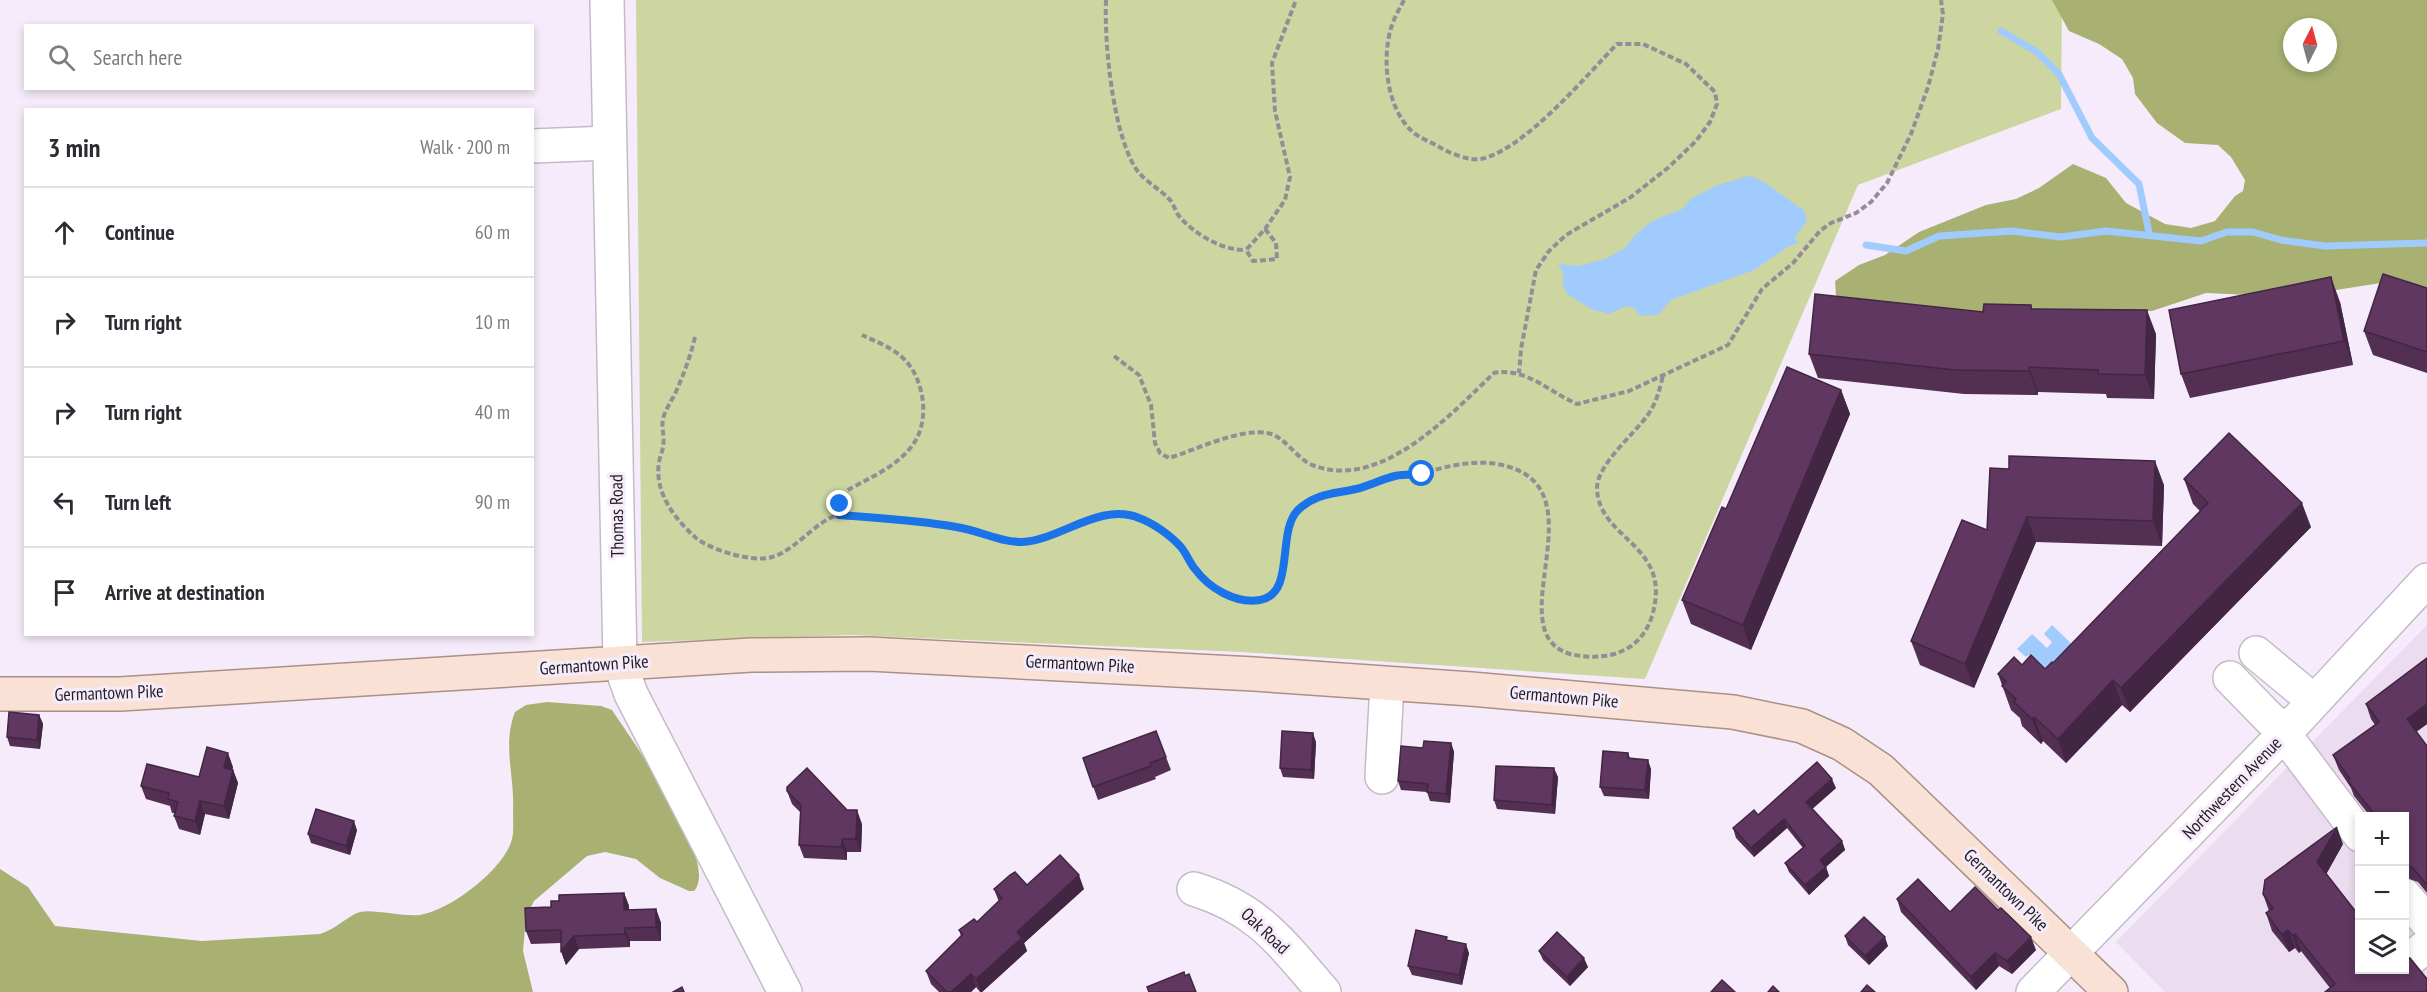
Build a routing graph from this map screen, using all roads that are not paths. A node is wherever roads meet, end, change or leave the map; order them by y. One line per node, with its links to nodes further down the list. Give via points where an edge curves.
1 (607, 0): 2 (street, Thomas Road)
2 (609, 142): 3 (street); 6 (street, Thomas Road)
3 (534, 146)
4 (2427, 580): 10 (street, Northwestern Avenue)
5 (2256, 653): 10 (street)
6 (620, 663): 8 (main road, Germantown Pike, via 869,654); 9 (main road, Germantown Pike, via 120,694); 18 (street, Thomas Road, via 631,694)
7 (2230, 678): 11 (street)
8 (1387, 684): 12 (street); 17 (main road, Germantown Pike, via 1733,712 1802,726 1842,744 1881,770)
9 (0, 694)
10 (2314, 701): 11 (street, Northwestern Avenue)
11 (2285, 733): 13 (street); 17 (street, Northwestern Avenue)
12 (1382, 777)
13 (2355, 828)
14 (1194, 889): 19 (street, Oak Road, via 1234,904 1255,917)
15 (2409, 908): 16 (street)
16 (2423, 945)
17 (2072, 953): 20 (street, Northwestern Avenue); 21 (main road, Germantown Pike)
18 (785, 992)
19 (1324, 992)
20 (2033, 992)
21 (2111, 992)

